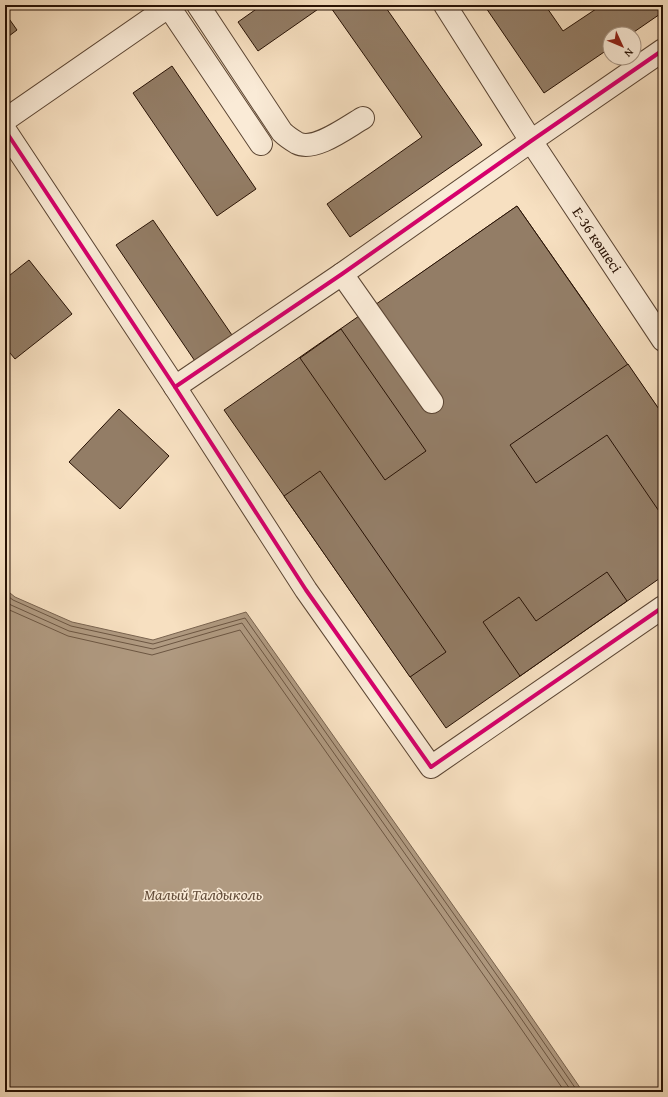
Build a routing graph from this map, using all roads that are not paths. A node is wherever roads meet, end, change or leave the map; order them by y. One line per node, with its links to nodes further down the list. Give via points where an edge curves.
1 (198, 5): 5 (street, via 282,132 298,144 311,145 324,141)
2 (445, 5): 8 (street, Е-36 көшесі)
3 (170, 6): 6 (street); 9 (street)
4 (663, 50): 8 (street)
5 (363, 118)
6 (5, 120)
7 (5, 130): 12 (street)
8 (530, 141): 10 (street); 11 (street, Е-36 көшесі)
9 (261, 144)
10 (342, 274): 12 (street); 13 (street)
11 (663, 340)
12 (175, 387): 14 (street, via 306,590 431,767)
13 (432, 402)
14 (663, 607)

